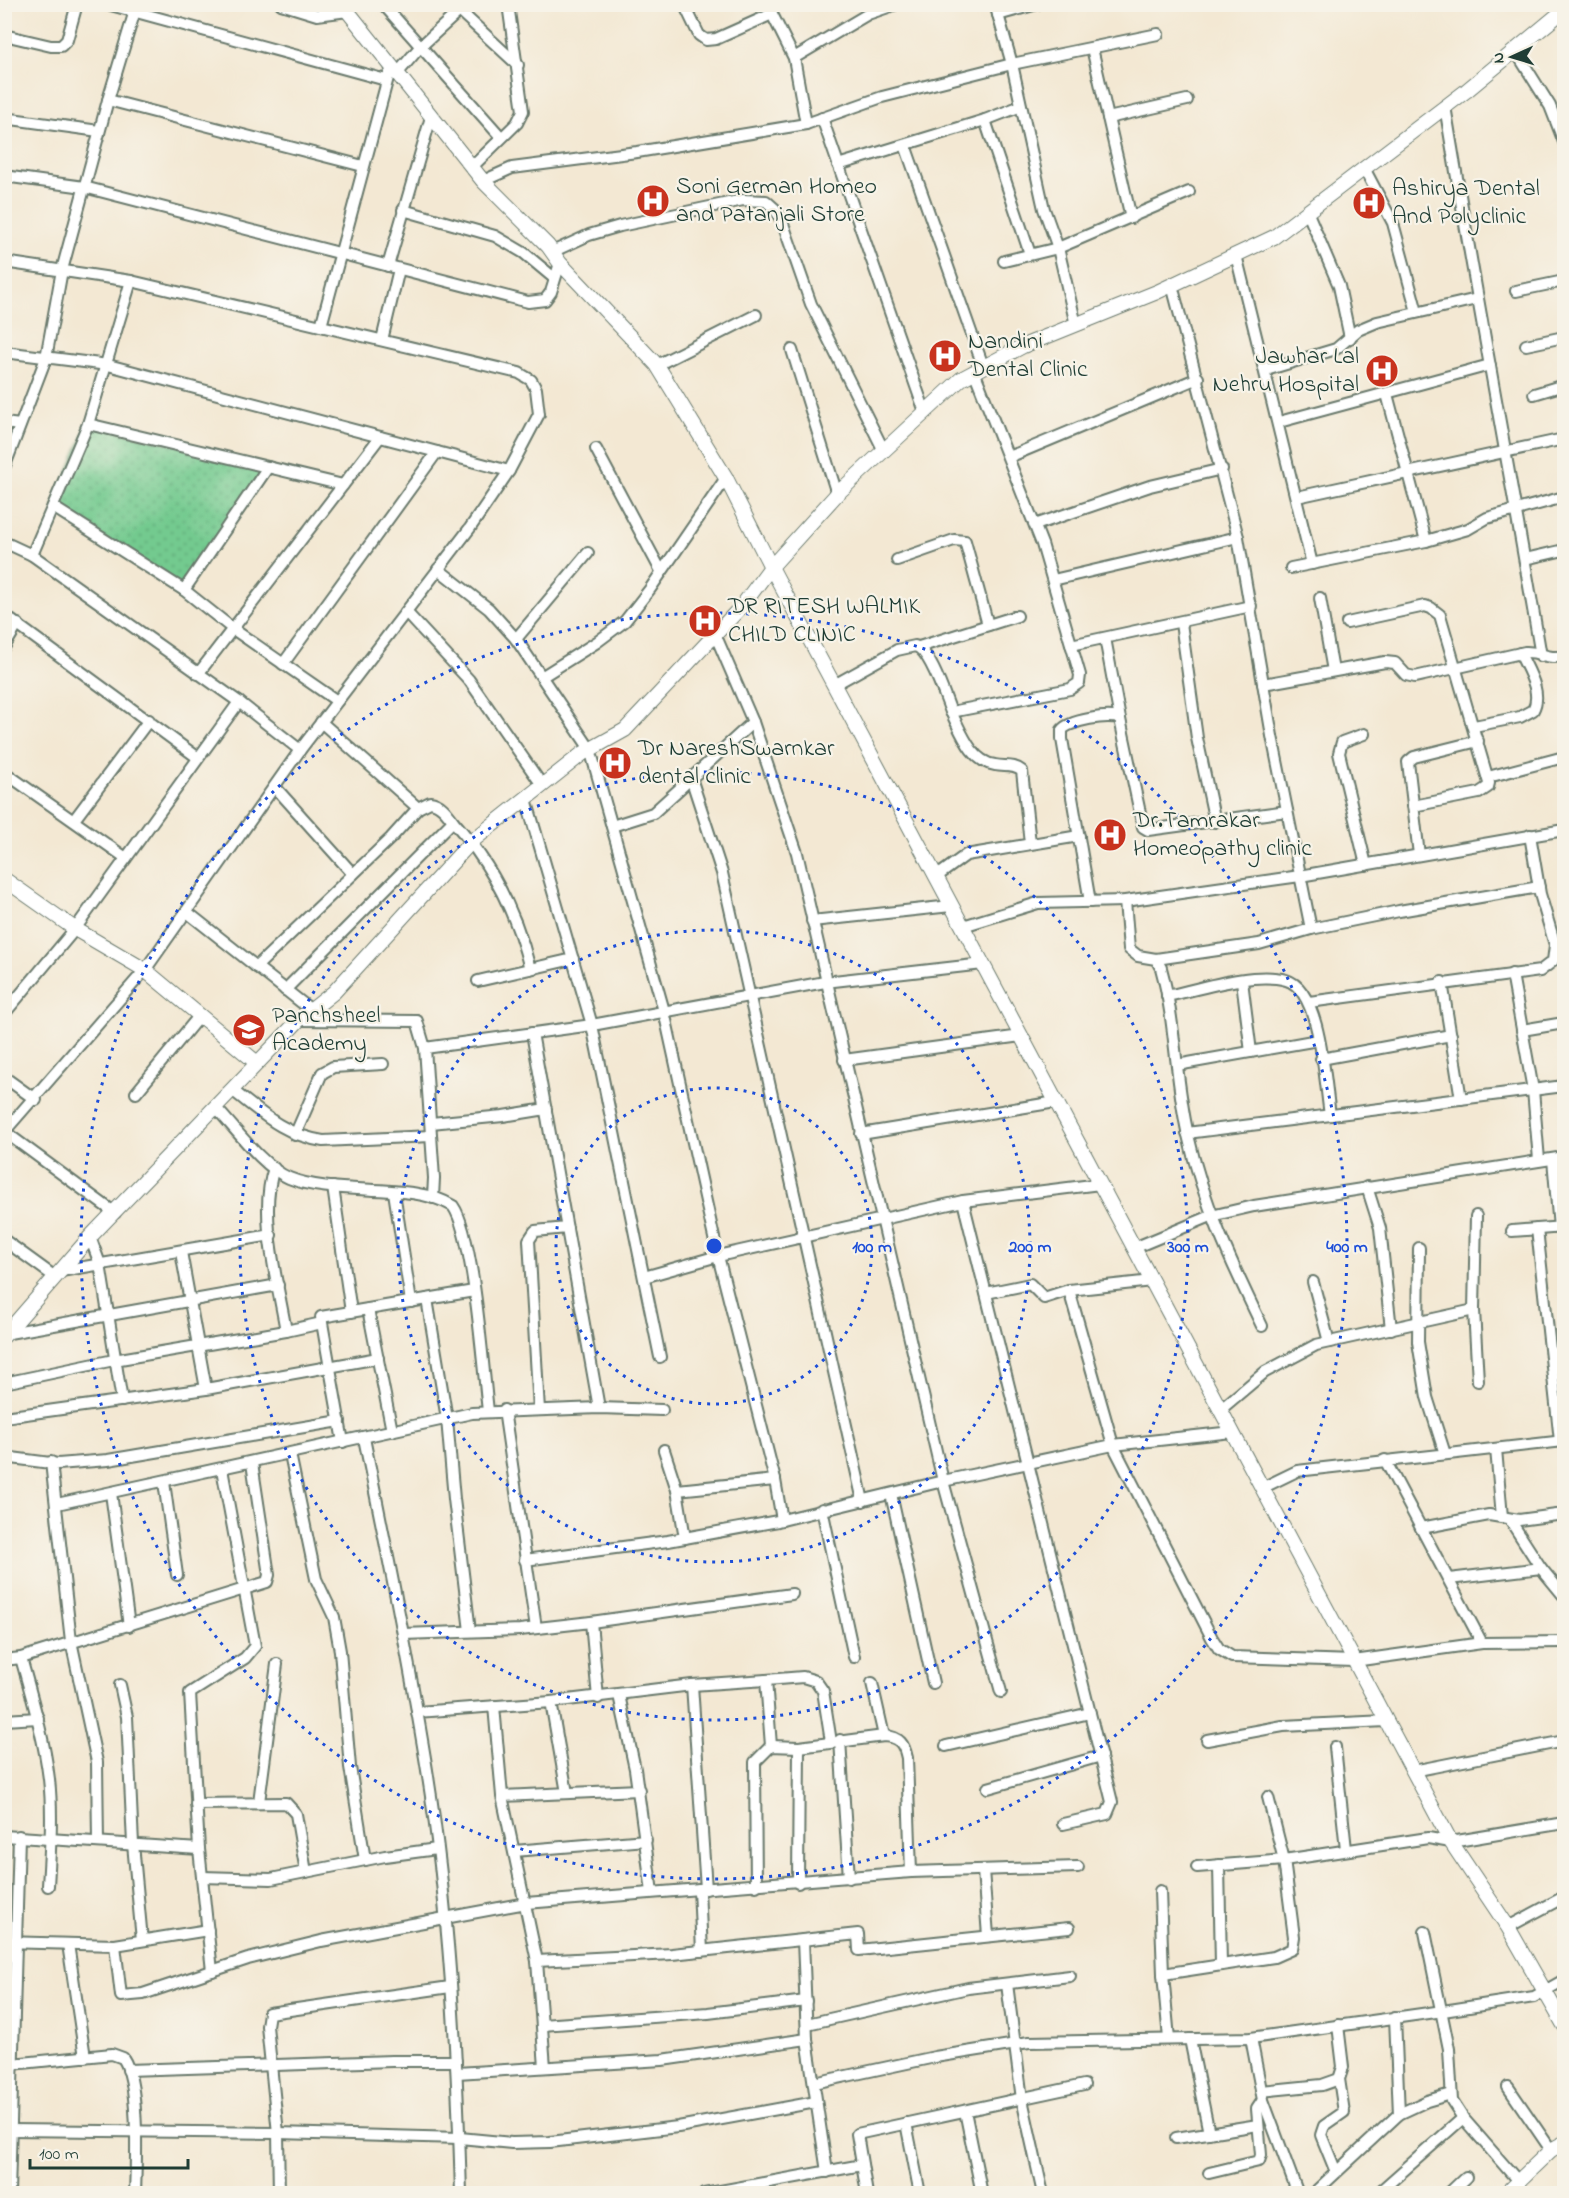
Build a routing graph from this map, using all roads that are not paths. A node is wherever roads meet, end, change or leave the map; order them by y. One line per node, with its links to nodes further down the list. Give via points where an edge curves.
1 (77, 4): 16 (street, via 67,40 61,46)
2 (107, 4): 10 (street)
3 (281, 4): 11 (street, via 317,15)
4 (383, 4): 17 (street)
5 (508, 4): 22 (street)
6 (684, 4): 12 (street, via 699,35 706,40 716,39)
7 (897, 4): 20 (street, via 868,14)
8 (1037, 4): 13 (street)
9 (459, 7): 17 (street); 22 (street)
10 (137, 8): 23 (street); 24 (street)
11 (345, 8): 23 (street)
12 (769, 9): 20 (street)
13 (996, 10): 21 (street)
14 (1564, 10): 19 (street)
15 (1158, 33): 18 (street)
16 (4, 35)
17 (420, 47): 23 (street); 36 (street)
18 (1092, 48): 21 (street); 31 (street)
19 (1515, 50): 27 (street); 33 (street)
20 (794, 58): 34 (street)
21 (1012, 64): 26 (street); 30 (street, via 882,97)
22 (518, 65): 36 (street, via 523,111 517,123)
23 (391, 74): 28 (street); 40 (street)
24 (108, 100): 35 (street); 40 (street)
25 (1187, 100): 31 (street)
26 (1022, 106): 32 (street); 50 (street, via 1044,208)
27 (1445, 106): 42 (street); 64 (street)
28 (431, 117): 41 (street); 47 (street)
29 (4, 118): 35 (street)
30 (822, 118): 34 (street); 39 (street)
31 (1108, 118): 49 (street)
32 (985, 120): 38 (street); 52 (street)
33 (1562, 123): 37 (street)
34 (806, 124): 44 (street, via 512,168)
35 (99, 131): 45 (street)
36 (501, 137): 41 (street)
37 (1564, 142)
38 (905, 145): 39 (street); 79 (street)
39 (838, 165): 85 (street)
40 (363, 166): 51 (street)
41 (472, 167): 44 (street)
42 (1364, 168): 48 (street); 65 (street, via 1392,223)
43 (4, 176): 45 (street)
44 (483, 181): 54 (street)
45 (84, 187): 51 (street); 58 (street)
46 (1188, 192): 49 (street)
47 (403, 210): 57 (street); 59 (street, via 495,236)
48 (1307, 211): 53 (street, via 1274,237); 70 (street, via 1339,286)
49 (1131, 218): 50 (street)
50 (1058, 248): 52 (street); 67 (street)
51 (340, 253): 57 (street); 68 (street)
52 (1030, 254): 55 (street)
53 (1236, 255): 62 (street); 80 (street)
54 (556, 257): 59 (street); 77 (street); 94 (street, via 589,235 620,226 743,200 766,201 782,221 811,304)
55 (1004, 261)
56 (4, 262): 58 (street)
57 (393, 267): 59 (street, via 537,303 551,292); 71 (street)
58 (62, 270): 60 (street); 75 (street)
59 (554, 278)
60 (131, 281): 68 (street); 76 (street)
61 (1564, 281): 63 (street)
62 (1172, 285): 67 (street); 81 (street)
63 (1516, 291)
64 (1477, 298): 65 (street); 78 (street)
65 (1417, 312): 70 (street, via 1377,322)
66 (756, 315): 77 (street)
67 (1076, 325): 79 (street)
68 (321, 326): 71 (street)
69 (1564, 337): 72 (street)
70 (1350, 338): 80 (street, via 1336,349)
71 (382, 340): 100 (street, via 519,373 531,380 539,414)
72 (1526, 345)
73 (792, 350): 104 (street)
74 (4, 352): 75 (street)
75 (46, 358): 76 (street); 89 (street)
76 (108, 365): 88 (street); 90 (street)
77 (657, 365): 102 (street)
78 (1490, 365): 83 (street); 93 (street)
79 (978, 368): 85 (street); 96 (street)
80 (1266, 370): 86 (street)
81 (1198, 378): 96 (street); 99 (street)
82 (1564, 385): 84 (street)
83 (1387, 394): 86 (street); 101 (street)
84 (1534, 394)
85 (925, 412): 94 (street)
86 (1279, 422): 105 (street)
87 (4, 423): 89 (street)
88 (88, 424): 98 (street); 107 (street)
89 (20, 425): 97 (street)
90 (381, 437): 95 (street); 103 (street)
91 (1564, 439): 93 (street)
92 (596, 449): 122 (street)
93 (1507, 450): 101 (street); 108 (street)
94 (884, 451): 104 (street)
95 (437, 452): 100 (street); 144 (street)
96 (1009, 457): 109 (street)
97 (4, 468)
98 (268, 468): 103 (street); 124 (street)
99 (1222, 469): 109 (street, via 1150,486); 110 (street)
100 (509, 471): 121 (street)
101 (1408, 473): 105 (street); 111 (street)
102 (726, 478): 119 (street); 122 (street)
103 (343, 485): 134 (street)
104 (837, 494): 119 (street)
105 (1297, 497): 118 (street)
106 (1564, 497): 108 (street)
107 (53, 507): 115 (street); 124 (street)
108 (1516, 509): 111 (street); 116 (street)
109 (1035, 525): 123 (street)
110 (1238, 537): 123 (street); 126 (street)
111 (1426, 541): 118 (street)
112 (4, 542): 115 (street)
113 (1564, 550): 116 (street)
114 (588, 554): 137 (street)
115 (32, 555): 147 (street)
116 (1525, 559): 142 (street)
117 (897, 560): 133 (street, via 954,540 965,541)
118 (1312, 564): 120 (street)
119 (771, 567): 135 (street); 150 (street)
120 (1291, 568)
121 (438, 569): 127 (street); 137 (street, via 489,609)
122 (661, 571): 148 (street, via 624,621)
123 (1053, 580): 138 (street)
124 (184, 590): 134 (street)
125 (1320, 598): 146 (street)
126 (1251, 606): 130 (street); 149 (street)
127 (405, 612): 151 (street); 168 (street, via 469,680)
128 (4, 615): 132 (street)
129 (1017, 616): 133 (street)
130 (1181, 623): 136 (street); 176 (street, via 1197,738)
131 (1347, 623): 145 (street, via 1425,606 1431,608 1440,615)
132 (18, 624): 139 (street); 155 (street)
133 (988, 625): 140 (street)
134 (233, 629): 144 (street); 147 (street)
135 (716, 634): 157 (street); 161 (street, via 625,730)
136 (1106, 638): 138 (street); 154 (street)
137 (516, 639): 148 (street)
138 (1071, 645): 153 (street, via 1080,675 1076,687)
139 (4, 647)
140 (919, 647): 150 (street, via 897,650); 153 (street)
141 (1520, 653): 142 (street, via 1532,651); 145 (street); 158 (street, via 1534,685 1533,710 1520,717)
142 (1541, 656): 143 (street)
143 (1564, 656)
144 (283, 664): 151 (street)
145 (1457, 667): 146 (street, via 1415,676 1406,675 1390,662); 158 (street)
146 (1333, 671): 149 (street)
147 (198, 674): 152 (street)
148 (543, 676): 161 (street)
149 (1263, 684): 173 (street)
150 (834, 685): 187 (street)
151 (337, 701): 156 (street)
152 (239, 702): 162 (street); 163 (street)
153 (951, 712): 182 (street, via 978,758 1022,771)
154 (1120, 719): 176 (street, via 1143,827 1150,831); 179 (street, via 1109,716 1067,725 1062,730)
155 (149, 720): 163 (street); 174 (street)
156 (321, 722): 162 (street); 172 (street)
157 (753, 722): 167 (street); 195 (street, via 797,853)
158 (1474, 726): 160 (street)
159 (1364, 735): 185 (street, via 1342,742 1339,753)
160 (1478, 741): 166 (street); 171 (street, via 1409,760)
161 (590, 749): 168 (street); 177 (street)
162 (300, 750): 169 (street)
163 (197, 757): 184 (street)
164 (1564, 757): 166 (street)
165 (4, 772): 174 (street)
166 (1488, 777): 171 (street, via 1488,787 1479,793)
167 (691, 778): 177 (street, via 653,813); 211 (street, via 722,873)
168 (542, 786): 170 (street)
169 (275, 787): 186 (street); 194 (street)
170 (526, 799): 181 (street); 199 (street)
171 (1413, 806): 183 (street)
172 (418, 808): 175 (street, via 435,802); 186 (street)
173 (1287, 811): 176 (street); 188 (street)
174 (74, 820): 184 (street)
175 (453, 821): 181 (street); 210 (street)
176 (1215, 822)
177 (612, 826): 217 (street)
178 (1564, 830): 180 (street)
179 (1079, 836): 182 (street); 192 (street)
180 (1530, 836): 183 (street); 190 (street)
181 (471, 842): 203 (street, via 505,898); 216 (street, via 334,992)
182 (1030, 843): 187 (street, via 966,855)
183 (1419, 855): 185 (street)
184 (126, 858): 197 (street)
185 (1366, 865): 188 (street)
186 (353, 874): 202 (street)
187 (936, 876): 193 (street)
188 (1300, 876): 191 (street); 198 (street)
189 (4, 879): 197 (street)
190 (1539, 887): 198 (street); 205 (street, via 1556,955 1540,971)
191 (1125, 901): 192 (street); 200 (street, via 1129,949 1138,956)
192 (1090, 902): 196 (street, via 1038,903)
193 (951, 906): 195 (street); 196 (street)
194 (187, 912): 202 (street); 204 (street)
195 (812, 921): 208 (street)
196 (963, 926): 201 (street)
197 (75, 929): 204 (street); 215 (street)
198 (1311, 929): 200 (street, via 1259,944)
199 (573, 959): 203 (street); 222 (street)
200 (1156, 959): 213 (street)
201 (982, 964): 208 (street); 226 (street)
202 (256, 967): 210 (street)
203 (530, 969): 206 (street)
204 (145, 970): 219 (street); 241 (street)
205 (1512, 974): 209 (street); 223 (street)
206 (478, 981)
207 (1242, 981): 213 (street); 214 (street, via 1288,980); 229 (street)
208 (825, 982): 211 (street); 231 (street)
209 (1442, 982): 214 (street); 225 (street)
210 (285, 990): 216 (street)
211 (750, 995): 217 (street); 271 (street)
212 (4, 996): 215 (street)
213 (1167, 996): 234 (street)
214 (1309, 1002): 227 (street)
215 (14, 1003): 218 (street)
216 (311, 1010): 220 (street)
217 (664, 1011): 222 (street); 276 (street)
218 (4, 1014)
219 (200, 1015): 232 (street); 239 (street)
220 (299, 1020): 228 (street, via 417,1021); 232 (street)
221 (1564, 1023): 223 (street)
222 (592, 1024): 224 (street); 279 (street)
223 (1522, 1030): 238 (street)
224 (532, 1033): 228 (street); 244 (street)
225 (1451, 1035): 230 (street); 240 (street)
226 (1021, 1036): 231 (street); 242 (street)
227 (1318, 1040): 229 (street); 230 (street)
228 (425, 1048): 246 (street)
229 (1251, 1052): 234 (street)
230 (1321, 1059): 245 (street)
231 (844, 1060): 249 (street)
232 (257, 1063): 237 (street)
233 (383, 1064): 250 (street, via 333,1067 322,1073)
234 (1177, 1065): 248 (street)
235 (4, 1077): 241 (street)
236 (1564, 1086): 238 (street)
237 (232, 1090): 243 (street); 250 (street)
238 (1533, 1090): 240 (street); 253 (street)
239 (136, 1093)
240 (1461, 1099): 245 (street)
241 (36, 1100): 247 (street)
242 (1056, 1102): 249 (street); 255 (street)
243 (216, 1108): 254 (street); 261 (street)
244 (546, 1109): 246 (street); 265 (street)
245 (1330, 1115): 248 (street)
246 (430, 1123): 251 (street)
247 (5, 1132): 261 (street)
248 (1187, 1133): 262 (street)
249 (861, 1134): 264 (street)
250 (295, 1135): 251 (street, via 323,1141)
251 (431, 1136): 259 (street)
252 (1559, 1158): 253 (street); 266 (street)
253 (1539, 1161): 257 (street)
254 (274, 1168): 256 (street, via 289,1178); 269 (street, via 267,1188)
255 (1100, 1184): 260 (street); 273 (street)
256 (333, 1187): 258 (street); 291 (street)
257 (1367, 1187): 262 (street); 296 (street, via 1380,1228)
258 (394, 1192): 259 (street); 288 (street)
259 (433, 1198): 284 (street, via 457,1212)
260 (963, 1201): 264 (street); 285 (street)
261 (115, 1213): 270 (street)
262 (1211, 1216): 273 (street); 295 (street)
263 (1476, 1216): 290 (street)
264 (881, 1220): 271 (street); 334 (street)
265 (567, 1225): 309 (street); 311 (street, via 535,1231 529,1240)
266 (1562, 1227): 267 (street)
267 (1537, 1229): 268 (street); 321 (street)
268 (1512, 1231)
269 (271, 1235): 275 (street); 282 (street)
270 (90, 1237): 277 (street); 278 (street)
271 (804, 1237): 276 (street); 341 (street)
272 (4, 1240): 278 (street)
273 (1134, 1248): 280 (street)
274 (1419, 1248): 294 (street)
275 (181, 1251): 277 (street); 287 (street)
276 (718, 1256): 279 (street); 335 (street)
277 (100, 1264): 278 (street); 292 (street)
278 (58, 1274): 298 (street)
279 (644, 1277): 301 (street)
280 (1152, 1281): 283 (street); 313 (street)
281 (1314, 1282): 299 (street)
282 (278, 1285): 287 (street); 297 (street)
283 (1069, 1290): 285 (street, via 1044,1298 1026,1283); 323 (street)
284 (474, 1291): 286 (street); 314 (street)
285 (986, 1293): 331 (street)
286 (427, 1299): 288 (street); 316 (street)
287 (190, 1300): 292 (street); 300 (street)
288 (411, 1302): 289 (street)
289 (368, 1309): 291 (street); 302 (street)
290 (1474, 1310): 294 (street); 305 (street)
291 (351, 1312): 293 (street, via 321,1317)
292 (107, 1314): 298 (street); 303 (street)
293 (322, 1323): 297 (street); 304 (street)
294 (1416, 1324): 296 (street); 327 (street, via 1427,1397)
295 (1262, 1326)
296 (1391, 1329): 299 (street)
297 (286, 1331): 300 (street)
298 (7, 1335)
299 (1329, 1342): 313 (street, via 1265,1372)
300 (198, 1347): 303 (street); 307 (street)
301 (660, 1357)
302 (378, 1358): 304 (street); 318 (street)
303 (114, 1360): 306 (street); 308 (street)
304 (331, 1367): 307 (street); 317 (street)
305 (1478, 1381)
306 (4, 1383)
307 (206, 1389): 308 (street)
308 (122, 1401): 315 (street)
309 (599, 1408): 311 (street); 312 (street)
310 (504, 1410): 311 (street); 314 (street); 349 (street)
311 (539, 1410)
312 (662, 1410)
313 (1221, 1410): 319 (street)
314 (488, 1412): 316 (street)
315 (4, 1418)
316 (447, 1419): 318 (street); 359 (street)
317 (340, 1421): 322 (street); 330 (street, via 108,1460)
318 (392, 1431): 320 (street)
319 (1232, 1432): 323 (street); 337 (street)
320 (364, 1438): 322 (street); 360 (street)
321 (1562, 1441): 324 (street)
322 (343, 1442): 326 (street)
323 (1113, 1445): 331 (street); 367 (street, via 1219,1649 1232,1657)
324 (1496, 1449): 327 (street); 345 (street)
325 (664, 1450): 338 (street)
326 (290, 1454): 332 (street); 414 (street, via 316,1579 334,1617 350,1767)
327 (1445, 1454): 329 (street)
328 (4, 1457): 330 (street)
329 (1385, 1460): 337 (street, via 1297,1472); 347 (street)
330 (51, 1462): 342 (street)
331 (1029, 1462): 334 (street); 380 (street)
332 (252, 1463): 333 (street); 353 (street, via 269,1575 266,1584)
333 (222, 1469): 336 (street); 353 (street)
334 (943, 1480): 340 (street); 374 (street)
335 (772, 1481): 338 (street); 346 (street)
336 (164, 1482): 339 (street); 351 (street)
337 (1262, 1488): 367 (street)
338 (677, 1490): 348 (street)
339 (111, 1493): 342 (street); 357 (street)
340 (891, 1494): 341 (street); 371 (street)
341 (863, 1501): 343 (street)
342 (57, 1504): 361 (street)
343 (822, 1509): 346 (street); 364 (street)
344 (1564, 1514): 345 (street)
345 (1506, 1519): 347 (street, via 1489,1515); 350 (street)
346 (777, 1521): 348 (street)
347 (1421, 1528): 352 (street)
348 (685, 1538): 349 (street)
349 (525, 1560): 358 (street)
350 (1541, 1568): 352 (street); 354 (street)
351 (177, 1575)
352 (1449, 1579): 363 (street)
353 (246, 1588): 357 (street); 400 (street, via 255,1646 245,1658 190,1693)
354 (1563, 1592)
355 (792, 1594): 356 (street)
356 (591, 1622): 358 (street); 376 (street)
357 (129, 1626): 361 (street)
358 (536, 1628): 359 (street)
359 (470, 1631): 360 (street)
360 (403, 1634): 379 (street)
361 (71, 1641): 365 (street); 407 (street, via 97,1762)
362 (1564, 1642): 363 (street)
363 (1482, 1643): 367 (street)
364 (854, 1656)
365 (21, 1658): 366 (street); 381 (street)
366 (4, 1660)
367 (1354, 1661): 383 (street)
368 (277, 1664): 399 (street)
369 (766, 1680): 373 (street); 386 (street, via 803,1677 816,1681 823,1691); 388 (street)
370 (872, 1683): 384 (street)
371 (933, 1683)
372 (120, 1685): 409 (street, via 127,1717)
373 (692, 1685): 375 (street); 427 (street)
374 (1001, 1692)
375 (619, 1695): 376 (street); 395 (street)
376 (598, 1698): 377 (street)
377 (551, 1702): 378 (street); 396 (street)
378 (494, 1706): 379 (street); 397 (street)
379 (417, 1712): 411 (street)
380 (1090, 1713): 389 (street); 392 (street)
381 (38, 1718): 382 (street); 405 (street, via 49,1781)
382 (4, 1720)
383 (1386, 1721): 385 (street, via 1283,1726); 393 (street)
384 (884, 1736): 386 (street); 421 (street, via 901,1742 907,1758)
385 (1207, 1740)
386 (835, 1741): 390 (street); 423 (street)
387 (1564, 1741): 393 (street)
388 (771, 1746): 390 (street); 426 (street, via 755,1762)
389 (946, 1746)
390 (799, 1747): 424 (street)
391 (1335, 1747): 412 (street)
392 (1101, 1756): 394 (street); 402 (street, via 1112,1802 1110,1810)
393 (1413, 1771): 408 (street)
394 (988, 1788)
395 (639, 1790): 396 (street); 406 (street)
396 (567, 1793): 397 (street)
397 (502, 1796): 413 (street)
398 (1268, 1797): 415 (street)
399 (259, 1802): 400 (street); 420 (street, via 280,1802 292,1807)
400 (196, 1804): 410 (street)
401 (1564, 1822): 408 (street)
402 (1063, 1824)
403 (4, 1836): 404 (street)
404 (19, 1836): 405 (street); 440 (street)
405 (51, 1839): 407 (street); 425 (street)
406 (646, 1840): 413 (street); 429 (street)
407 (98, 1842): 409 (street)
408 (1451, 1842): 412 (street, via 1428,1838); 433 (street)
409 (133, 1844): 410 (street); 438 (street)
410 (199, 1849): 422 (street)
411 (436, 1849): 414 (street); 432 (street)
412 (1346, 1849): 415 (street)
413 (514, 1851): 431 (street)
414 (365, 1860): 420 (street)
415 (1284, 1860): 416 (street); 445 (street, via 1294,1937 1292,1949 1274,1957)
416 (1219, 1865): 418 (street); 445 (street)
417 (1078, 1867): 419 (street)
418 (1197, 1868)
419 (983, 1870): 421 (street); 437 (street)
420 (306, 1872): 422 (street, via 271,1879)
421 (911, 1872): 423 (street)
422 (202, 1877): 435 (street)
423 (849, 1878): 424 (street)
424 (798, 1883): 426 (street)
425 (48, 1886)
426 (756, 1886): 427 (street)
427 (703, 1889): 429 (street); 443 (street)
428 (1160, 1891): 447 (street)
429 (652, 1892): 431 (street)
430 (1564, 1898): 433 (street)
431 (526, 1903): 432 (street); 444 (street)
432 (444, 1916): 446 (street, via 321,1941); 451 (street)
433 (1508, 1927): 452 (street)
434 (1069, 1928): 437 (street)
435 (207, 1930): 438 (street); 446 (street)
436 (1425, 1932): 454 (street)
437 (988, 1936): 439 (street, via 859,1950 858,1934)
438 (142, 1940): 442 (street)
439 (803, 1940): 443 (street); 453 (street)
440 (10, 1943): 441 (street); 465 (street)
441 (68, 1944): 442 (street); 466 (street)
442 (115, 1945): 446 (street, via 121,1996 142,1994)
443 (702, 1951): 444 (street)
444 (537, 1961): 457 (street)
445 (1221, 1965): 447 (street)
446 (212, 1971)
447 (1163, 1974): 462 (street)
448 (1070, 1976): 450 (street)
449 (1564, 1980): 452 (street)
450 (1007, 1984): 456 (street, via 968,1988); 464 (street)
451 (450, 1987): 467 (street); 468 (street, via 272,2012 267,2019)
452 (1546, 1990): 454 (street, via 1534,1997); 459 (street)
453 (806, 2001): 456 (street); 457 (street, via 708,2013)
454 (1443, 2012): 455 (street); 476 (street, via 1452,2071)
455 (1395, 2018): 458 (street); 481 (street)
456 (807, 2024): 461 (street)
457 (542, 2025): 469 (street)
458 (1338, 2025): 460 (street); 472 (street, via 1343,2067)
459 (1564, 2025)
460 (1251, 2038): 463 (street); 477 (street)
461 (807, 2039): 469 (street, via 662,2060); 473 (street)
462 (1169, 2039): 463 (street); 464 (street, via 1089,2039)
463 (1190, 2039): 488 (street)
464 (1014, 2045): 473 (street); 478 (street)
465 (10, 2056): 466 (street); 485 (street)
466 (85, 2057): 470 (street, via 118,2055)
467 (456, 2061): 468 (street); 471 (street)
468 (271, 2065): 470 (street); 487 (street)
469 (545, 2067): 471 (street)
470 (129, 2070): 486 (street)
471 (457, 2073): 489 (street)
472 (1338, 2079): 477 (street); 496 (street, via 1344,2112 1324,2126 1321,2135)
473 (814, 2083): 479 (street)
474 (1084, 2085): 478 (street)
475 (1508, 2087): 492 (street)
476 (1451, 2094): 481 (street); 482 (street)
477 (1262, 2095): 484 (street, via 1257,2109); 509 (street)
478 (1022, 2099): 480 (street); 508 (street)
479 (816, 2102): 489 (street, via 678,2127 550,2142); 495 (street)
480 (965, 2111): 483 (street); 507 (street)
481 (1399, 2114): 496 (street)
482 (1463, 2118): 499 (street); 511 (street)
483 (906, 2123): 493 (street, via 857,2134); 506 (street)
484 (1258, 2125): 488 (street); 497 (street, via 1259,2162)
485 (8, 2126): 486 (street); 494 (street)
486 (137, 2131): 487 (street); 501 (street)
487 (278, 2133): 489 (street); 502 (street)
488 (1209, 2133): 490 (street)
489 (460, 2138): 503 (street)
490 (1176, 2138)
491 (1564, 2143): 492 (street)
492 (1551, 2150): 499 (street)
493 (862, 2165): 495 (street); 505 (street)
494 (7, 2171): 500 (street)
495 (826, 2172): 504 (street)
496 (1336, 2172): 510 (street)
497 (1209, 2173)
498 (1467, 2177): 512 (street)
499 (1518, 2181): 513 (street)
500 (9, 2193)
501 (135, 2193)
502 (279, 2193)
503 (461, 2193)
504 (704, 2193)
505 (867, 2193)
506 (920, 2193)
507 (982, 2193)
508 (1043, 2193)
509 (1298, 2193)
510 (1313, 2193)
511 (1377, 2193)
512 (1449, 2193)
513 (1505, 2193)

